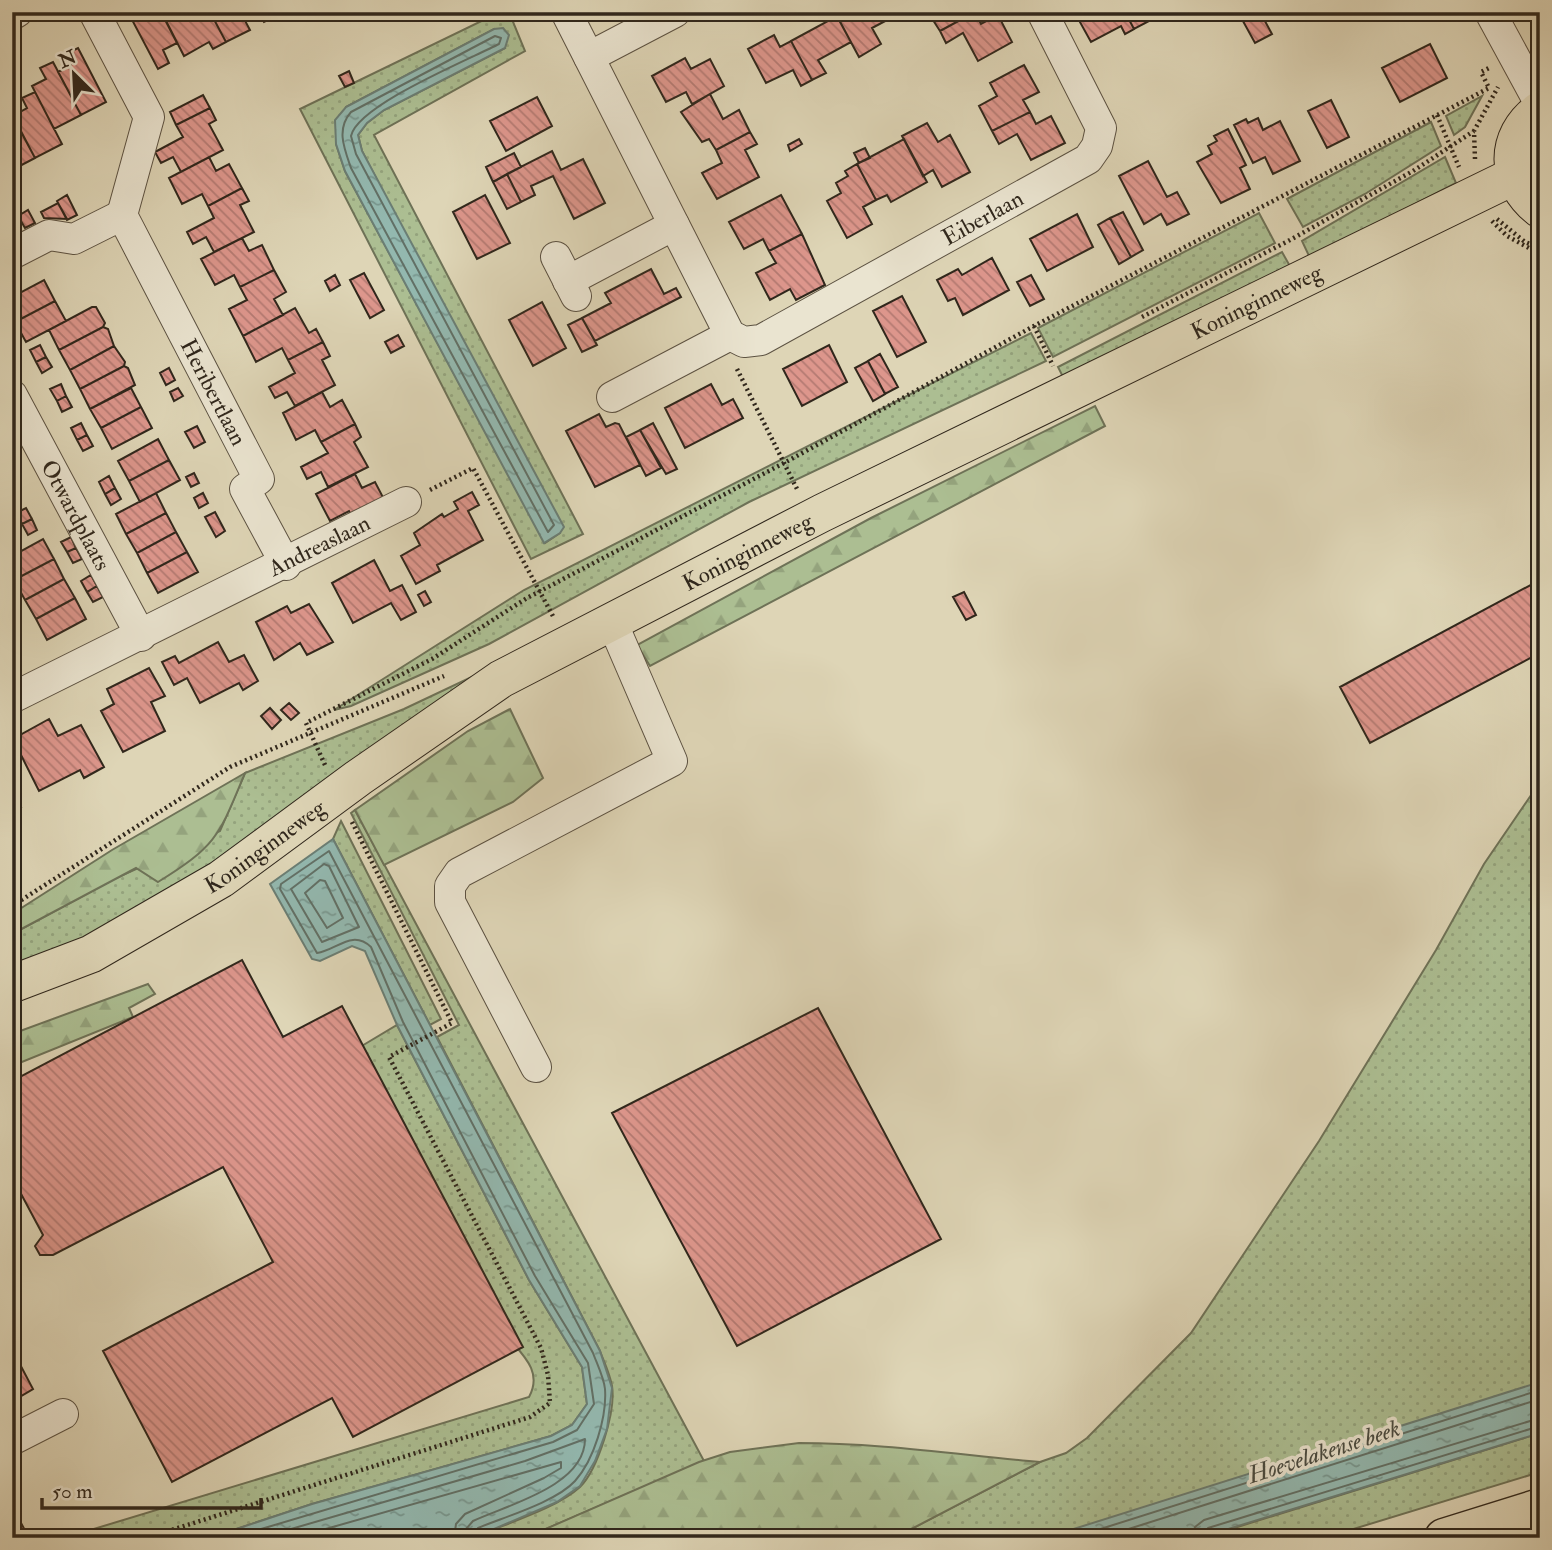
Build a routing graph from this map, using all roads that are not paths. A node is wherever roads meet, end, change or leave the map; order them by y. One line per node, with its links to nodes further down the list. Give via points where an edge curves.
1 (18, 12): 7 (street)
2 (94, 12): 13 (street, via 149,117)
3 (566, 12): 8 (street)
4 (675, 12): 8 (street)
5 (1042, 12): 17 (street, Eiberlaan, via 1101,128 1088,159 761,340)
6 (1490, 12): 9 (street)
7 (12, 15)
8 (589, 57): 14 (street)
9 (1540, 104)
10 (1540, 110): 11 (main road, via 1520,130 1514,145)
11 (1514, 176): 12 (main road); 22 (main road, Koninginneweg, via 822,513)
12 (1540, 209)
13 (122, 215): 15 (street, via 74,239 49,235); 21 (street, Heribertlaan, via 259,480 246,489)
14 (674, 225): 16 (street); 17 (street)
15 (12, 254)
16 (567, 278)
17 (726, 337): 19 (street)
18 (12, 396): 23 (street, Otwardplaats)
19 (612, 397)
20 (406, 502): 21 (street, Andreaslaan)
21 (286, 565): 23 (street, Andreaslaan)
22 (612, 622): 25 (main road, Koninginneweg, via 501,679 221,879 90,954); 26 (street, via 672,761 459,873 450,886 450,902)
23 (141, 636): 24 (street, Andreaslaan)
24 (12, 698)
25 (12, 984)
26 (537, 1067)
27 (63, 1413): 28 (street)
28 (12, 1440)
29 (1540, 1508): 30 (highway)
30 (1444, 1538)

